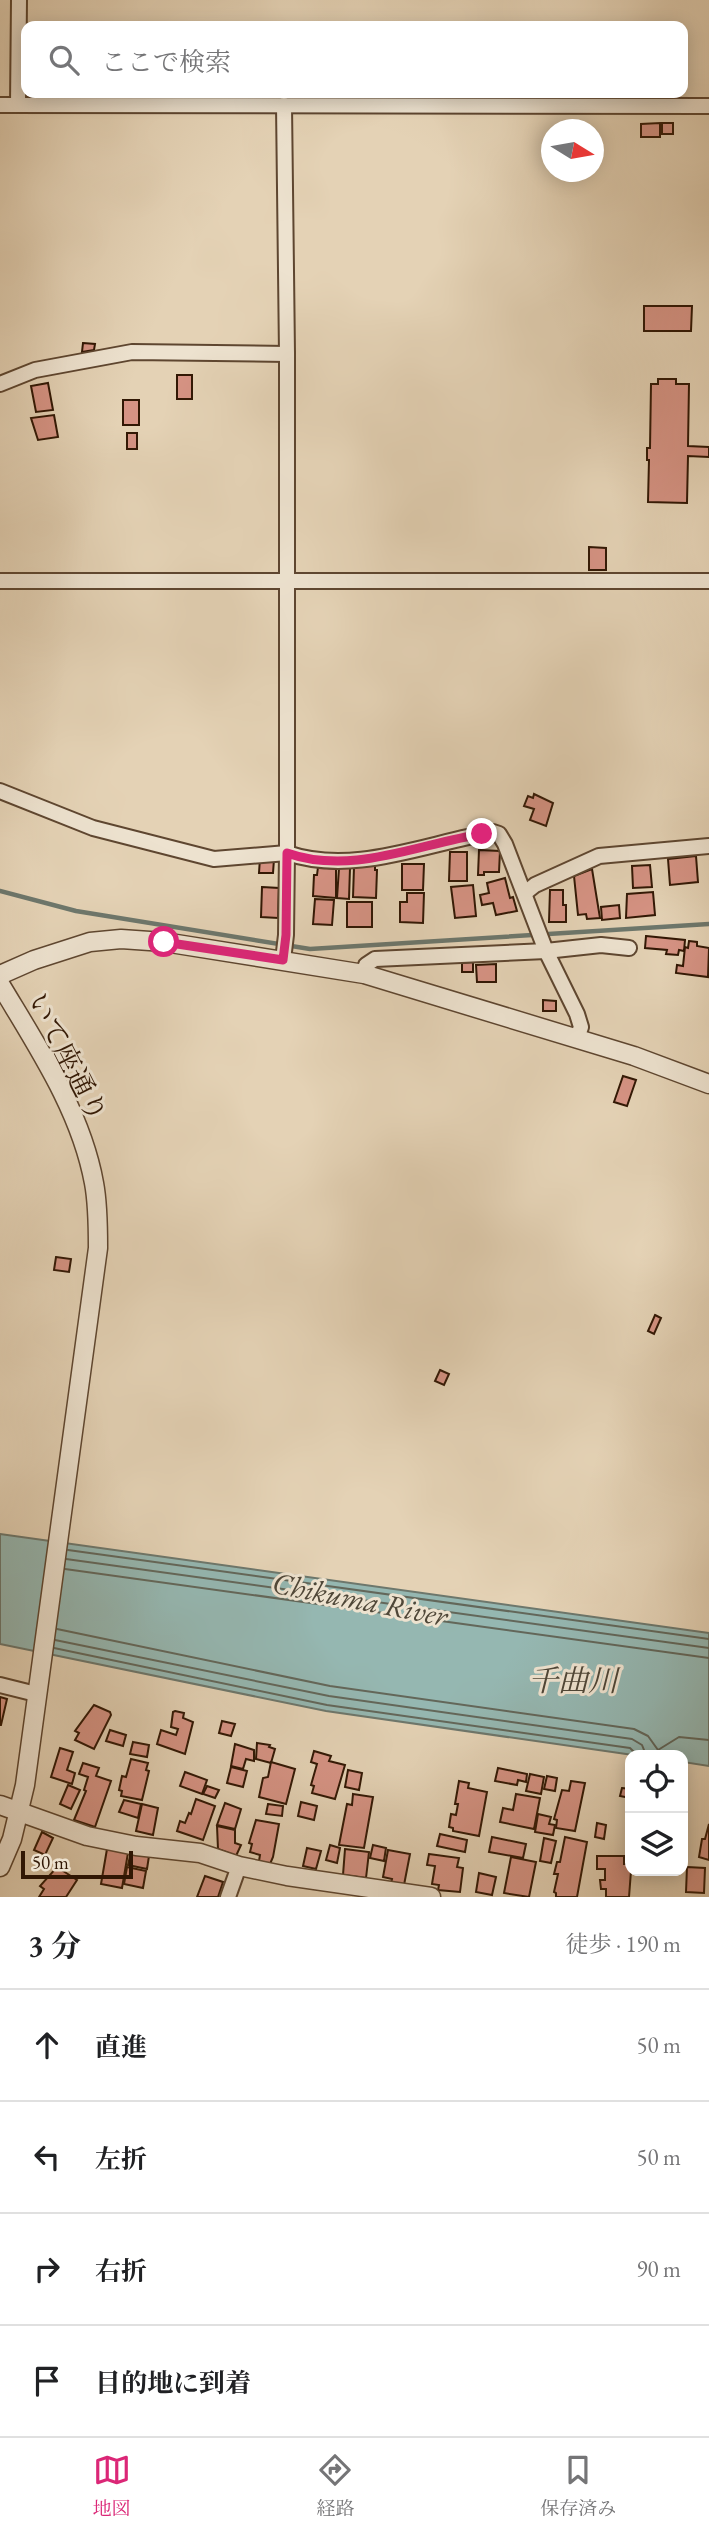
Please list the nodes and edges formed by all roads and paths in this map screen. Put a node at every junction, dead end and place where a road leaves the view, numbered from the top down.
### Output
1 (19, 0) edge
2 (0, 105) edge
3 (18, 105) junction
4 (284, 105) junction
5 (709, 106) edge
6 (287, 354) junction
7 (0, 384) edge
8 (0, 581) edge
9 (287, 581) junction
10 (709, 581) edge
11 (0, 791) edge
12 (709, 846) edge
13 (287, 853) junction
14 (525, 893) junction
15 (542, 941) junction
16 (629, 947) dead end
17 (284, 949) junction
18 (364, 974) junction
19 (0, 975) edge
20 (0, 984) edge
21 (577, 1038) junction
22 (709, 1084) edge
23 (0, 1685) edge
24 (37, 1687) junction
25 (0, 1805) edge
26 (20, 1814) junction
27 (239, 1866) junction
28 (0, 1867) edge
29 (228, 1897) edge
30 (431, 1897) edge

1 - 3 street
2 - 3 street
3 - 4 street
4 - 5 street
4 - 6 street
6 - 7 street
6 - 9 street
8 - 9 street
9 - 10 street
9 - 13 street
11 - 13 street
12 - 14 street
13 - 14 street
13 - 17 street
14 - 15 street
15 - 16 street
15 - 18 street
15 - 21 street
17 - 18 street
17 - 19 street
18 - 21 street
20 - 24 street, いて座通り
21 - 22 street
23 - 24 street
24 - 26 street
25 - 26 street
26 - 27 street
26 - 28 street
27 - 29 street
27 - 30 street

